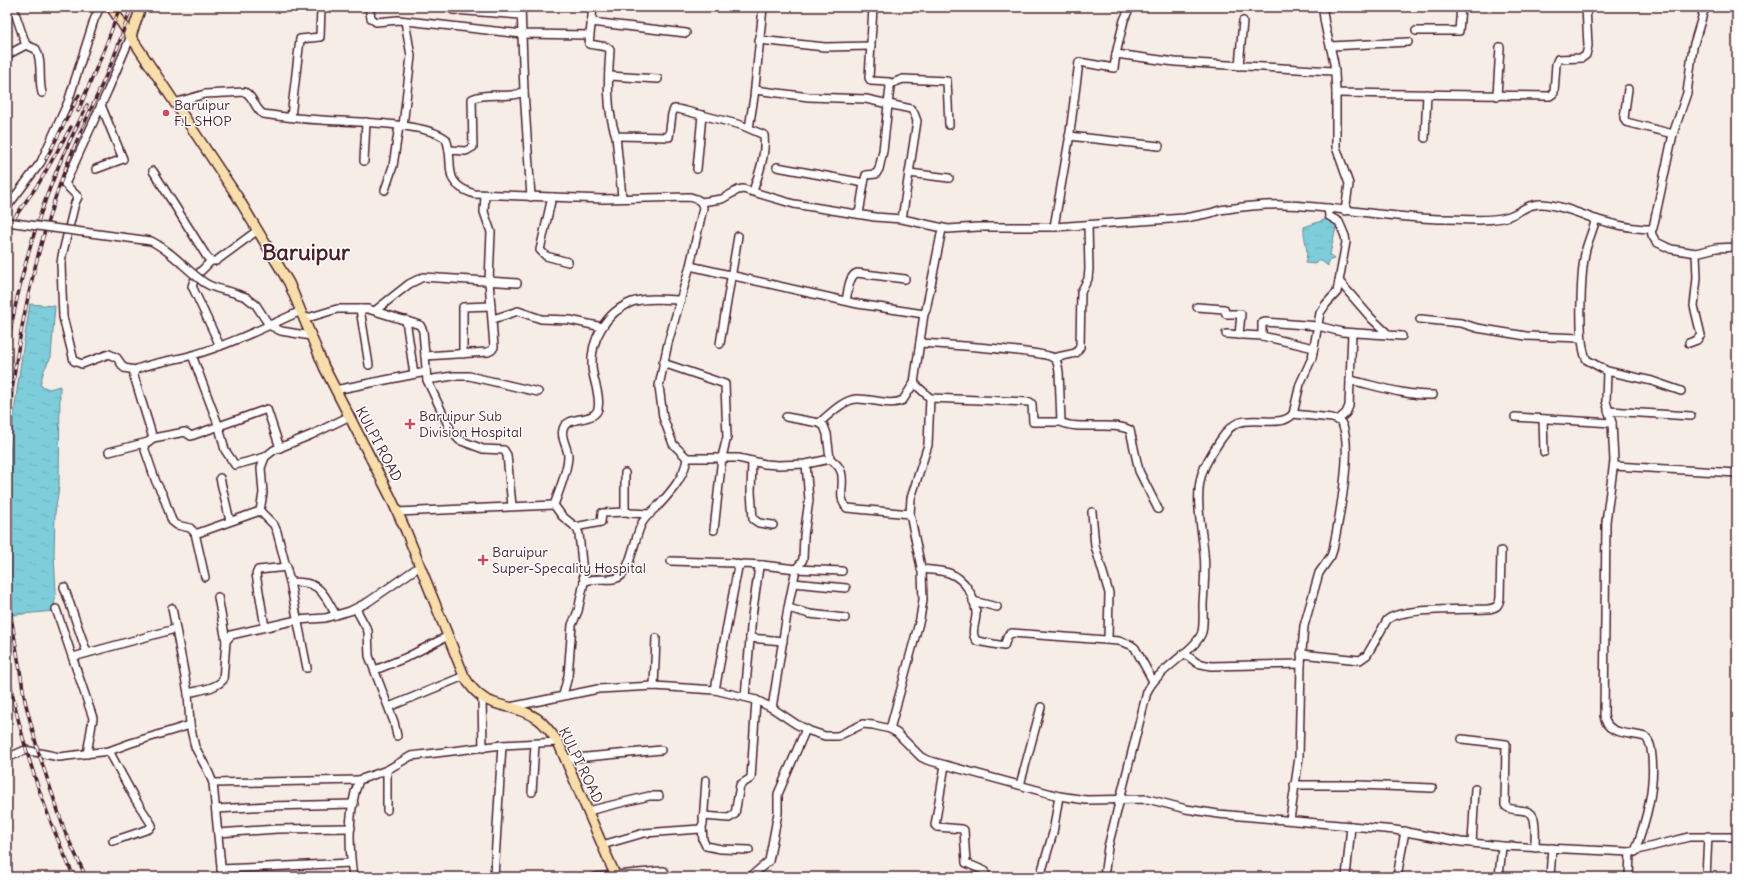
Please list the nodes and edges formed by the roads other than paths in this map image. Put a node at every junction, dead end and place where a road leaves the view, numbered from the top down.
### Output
1 (13, 7) edge
2 (100, 7) edge
3 (111, 7) edge
4 (141, 7) edge
5 (321, 7) edge
6 (369, 7) edge
7 (521, 7) edge
8 (593, 7) edge
9 (763, 7) edge
10 (872, 7) edge
11 (1130, 7) edge
12 (1323, 7) edge
13 (1461, 7) edge
14 (1586, 7) edge
15 (1705, 7) edge
16 (453, 10) dead end
17 (521, 15) junction
18 (405, 21) junction
19 (1243, 21) dead end
20 (591, 22) junction
21 (1416, 31) dead end
22 (686, 33) dead end
23 (522, 34) junction
24 (590, 35) junction
25 (131, 36) junction
26 (759, 40) junction
27 (1408, 42) dead end
28 (26, 45) junction
29 (871, 46) junction
30 (1330, 46) junction
31 (1500, 47) dead end
32 (1116, 54) junction
33 (7, 55) edge
34 (1239, 66) junction
35 (1335, 71) junction
36 (609, 76) junction
37 (658, 79) dead end
38 (890, 84) junction
39 (1628, 89) dead end
40 (755, 90) junction
41 (524, 91) junction
42 (42, 93) dead end
43 (1336, 93) junction
44 (1427, 94) junction
45 (1497, 96) junction
46 (174, 103) junction
47 (889, 104) junction
48 (101, 105) junction
49 (702, 115) junction
50 (291, 117) junction
51 (366, 122) junction
52 (949, 125) dead end
53 (401, 126) junction
54 (749, 128) junction
55 (1673, 134) junction
56 (616, 136) junction
57 (1069, 136) junction
58 (1425, 138) dead end
59 (1159, 146) dead end
60 (449, 150) junction
61 (364, 161) dead end
62 (777, 167) dead end
63 (96, 169) dead end
64 (697, 169) dead end
65 (153, 171) dead end
66 (909, 173) junction
67 (949, 178) dead end
68 (864, 183) junction
69 (385, 190) dead end
70 (753, 191) junction
71 (485, 196) junction
72 (531, 197) junction
73 (552, 197) junction
74 (622, 197) junction
75 (701, 202) junction
76 (7, 207) edge
77 (1328, 208) junction
78 (1344, 211) junction
79 (859, 214) junction
80 (902, 219) junction
81 (1596, 219) junction
82 (7, 222) edge
83 (1088, 225) junction
84 (1054, 227) junction
85 (942, 229) junction
86 (1651, 229) junction
87 (258, 230) junction
88 (738, 236) dead end
89 (1737, 248) edge
90 (1696, 253) junction
91 (211, 261) junction
92 (568, 262) dead end
93 (690, 266) junction
94 (731, 276) junction
95 (905, 279) dead end
96 (489, 281) junction
97 (1339, 281) junction
98 (517, 283) dead end
99 (681, 300) junction
100 (846, 301) junction
101 (492, 306) junction
102 (1197, 307) dead end
103 (360, 309) junction
104 (376, 310) junction
105 (924, 314) junction
106 (302, 315) junction
107 (493, 319) junction
108 (1420, 319) dead end
109 (406, 320) junction
110 (269, 325) junction
111 (1318, 326) junction
112 (602, 327) junction
113 (1352, 333) junction
114 (1226, 334) dead end
115 (1239, 335) junction
116 (1389, 335) junction
117 (311, 336) junction
118 (1262, 336) junction
119 (1402, 336) dead end
120 (1581, 338) junction
121 (920, 342) junction
122 (1689, 343) dead end
123 (720, 344) dead end
124 (220, 346) junction
125 (1314, 348) junction
126 (463, 354) junction
127 (192, 355) junction
128 (425, 356) junction
129 (1053, 358) junction
130 (663, 363) junction
131 (369, 365) dead end
132 (135, 370) junction
133 (1607, 371) junction
134 (414, 374) junction
135 (427, 376) junction
136 (1350, 380) junction
137 (914, 383) junction
138 (335, 390) junction
139 (1681, 391) dead end
140 (538, 392) dead end
141 (1434, 395) dead end
142 (930, 398) junction
143 (1608, 411) junction
144 (1293, 414) junction
145 (1691, 416) dead end
146 (348, 417) junction
147 (786, 417) dead end
148 (1515, 417) dead end
149 (1543, 419) junction
150 (1338, 420) junction
151 (1061, 422) junction
152 (819, 423) junction
153 (1612, 423) junction
154 (219, 427) junction
155 (153, 438) junction
156 (143, 444) junction
157 (280, 448) junction
158 (109, 452) dead end
159 (1544, 452) dead end
160 (265, 457) junction
161 (722, 457) junction
162 (687, 458) junction
163 (830, 460) junction
164 (752, 461) junction
165 (806, 464) junction
166 (1614, 466) junction
167 (625, 473) dead end
168 (1737, 473) edge
169 (220, 478) dead end
170 (554, 505) junction
171 (512, 506) junction
172 (1158, 509) dead end
173 (260, 511) junction
174 (397, 512) junction
175 (627, 512) junction
176 (1092, 512) dead end
177 (650, 514) junction
178 (910, 514) junction
179 (230, 521) junction
180 (773, 526) dead end
181 (575, 527) junction
182 (714, 530) dead end
183 (195, 533) junction
184 (1501, 550) dead end
185 (671, 561) dead end
186 (740, 565) junction
187 (762, 565) junction
188 (420, 566) junction
189 (287, 567) junction
190 (796, 569) junction
191 (921, 569) junction
192 (842, 571) dead end
193 (205, 577) dead end
194 (290, 582) junction
195 (584, 582) junction
196 (793, 582) junction
197 (64, 587) dead end
198 (846, 588) dead end
199 (218, 597) dead end
200 (973, 601) junction
201 (997, 607) dead end
202 (172, 608) dead end
203 (788, 608) junction
204 (56, 609) dead end
205 (356, 609) junction
206 (336, 615) junction
207 (845, 618) dead end
208 (297, 620) junction
209 (265, 627) junction
210 (175, 630) junction
211 (448, 636) junction
212 (656, 638) dead end
213 (750, 638) junction
214 (1108, 639) junction
215 (226, 641) junction
216 (783, 641) junction
217 (88, 653) junction
218 (1184, 653) junction
219 (1302, 654) junction
220 (73, 657) junction
221 (1301, 664) junction
222 (307, 668) dead end
223 (375, 670) junction
224 (464, 676) junction
225 (1153, 680) junction
226 (654, 686) junction
227 (716, 690) junction
228 (188, 693) junction
229 (563, 695) junction
230 (745, 697) junction
231 (482, 698) junction
232 (756, 700) junction
233 (389, 707) junction
234 (1041, 707) dead end
235 (508, 708) junction
236 (772, 708) junction
237 (190, 725) junction
238 (806, 729) junction
239 (890, 729) junction
240 (397, 736) dead end
241 (1462, 739) dead end
242 (558, 742) junction
243 (535, 744) junction
244 (502, 745) junction
245 (483, 748) junction
246 (661, 750) dead end
247 (109, 751) junction
248 (87, 754) junction
249 (7, 758) edge
250 (565, 759) junction
251 (945, 765) junction
252 (387, 770) junction
253 (359, 780) junction
254 (706, 780) dead end
255 (213, 783) junction
256 (1020, 785) junction
257 (1294, 785) junction
258 (1432, 788) dead end
259 (1475, 790) dead end
260 (532, 792) dead end
261 (659, 796) dead end
262 (1059, 796) junction
263 (1119, 801) junction
264 (354, 804) junction
265 (216, 808) junction
266 (387, 810) dead end
267 (588, 811) junction
268 (703, 816) junction
269 (1290, 820) junction
270 (1351, 826) junction
271 (702, 827) junction
272 (351, 828) junction
273 (1405, 831) junction
274 (218, 833) junction
275 (1708, 836) junction
276 (1737, 837) edge
277 (113, 841) dead end
278 (1472, 843) junction
279 (602, 844) junction
280 (1502, 846) junction
281 (1535, 848) junction
282 (1552, 848) junction
283 (749, 850) dead end
284 (1632, 852) junction
285 (351, 863) junction
286 (222, 873) edge
287 (615, 876) edge
288 (353, 877) edge
289 (494, 877) edge
290 (595, 877) edge
291 (667, 877) edge
292 (750, 877) edge
293 (985, 877) edge
294 (1040, 877) edge
295 (1104, 877) edge
296 (1346, 877) edge
297 (1397, 877) edge
298 (1499, 877) edge
299 (1550, 877) edge
300 (1629, 877) edge
301 (1706, 877) edge

1 - 28 street
2 - 76 street
3 - 25 main road, KULPI ROAD
4 - 25 main road
5 - 50 street
6 - 18 street
7 - 17 street
8 - 20 street
9 - 26 street
10 - 29 street
11 - 32 street
12 - 30 street
13 - 21 street
14 - 45 street
15 - 55 street
16 - 17 street
17 - 23 street
18 - 23 street
18 - 53 street
19 - 34 street
20 - 22 street
20 - 24 street
23 - 24 street
23 - 41 street
24 - 36 street
25 - 46 main road, KULPI ROAD
25 - 48 street
26 - 29 street
26 - 40 street
27 - 30 street
28 - 33 street
28 - 42 street
29 - 38 street
30 - 35 street
31 - 45 street
32 - 34 street
32 - 57 street
34 - 35 street
35 - 43 street
36 - 37 street
36 - 56 street
38 - 47 street
38 - 52 street
39 - 55 street
40 - 47 street
40 - 54 street
41 - 60 street
41 - 72 street
43 - 44 street
43 - 78 street
44 - 45 street
44 - 58 street
46 - 50 street
46 - 87 main road, KULPI ROAD
47 - 66 street
47 - 68 street
48 - 63 street
48 - 132 street
49 - 54 street
49 - 56 street
49 - 64 street
50 - 51 street
51 - 53 street
51 - 61 street
53 - 60 street
53 - 69 street
54 - 70 street
55 - 86 street
56 - 74 street
57 - 59 street
57 - 84 street
60 - 71 street
62 - 68 street
65 - 91 street
66 - 67 street
66 - 80 street
68 - 79 street
70 - 75 street
70 - 79 street
71 - 72 street
71 - 96 street
72 - 73 street
73 - 74 street
73 - 92 street
74 - 75 street
75 - 93 street
77 - 78 street
77 - 83 street
77 - 97 street
78 - 81 street
79 - 80 street
80 - 85 street
81 - 86 street
81 - 120 street
82 - 110 street, bridge
83 - 84 street
83 - 129 street
84 - 85 street
85 - 105 street
86 - 90 street
87 - 91 street
87 - 106 main road, KULPI ROAD
88 - 94 street
89 - 90 street
90 - 122 street
91 - 124 street
93 - 94 street
93 - 99 street
94 - 100 street
94 - 123 street
95 - 100 street
96 - 98 street
96 - 101 street
96 - 104 street
97 - 111 street
97 - 116 street
99 - 112 street
99 - 130 street
100 - 105 street
101 - 107 street
101 - 126 street
102 - 115 street
103 - 104 street
103 - 106 street
103 - 131 street
104 - 109 street
105 - 121 street
106 - 110 street
106 - 117 main road, KULPI ROAD
107 - 112 street
107 - 126 street
108 - 120 street
109 - 128 street
109 - 134 street
110 - 117 street
110 - 124 street
111 - 113 street
111 - 118 street
111 - 125 street
112 - 170 street
113 - 116 street
113 - 136 street
114 - 115 street
115 - 118 street
116 - 119 street
117 - 138 main road, KULPI ROAD
118 - 125 street
120 - 133 street
121 - 129 street
121 - 137 street
124 - 127 street
125 - 144 street
126 - 128 street
127 - 132 street
127 - 154 street
128 - 135 street
129 - 151 street
130 - 161 street
130 - 162 street
132 - 155 street
133 - 139 street
133 - 143 street
134 - 135 street
134 - 138 street
135 - 140 street
135 - 171 street
136 - 141 street
136 - 150 street
137 - 142 street
137 - 152 street
138 - 146 main road, KULPI ROAD
142 - 151 street
142 - 178 street
143 - 145 street
143 - 153 street
144 - 150 street
144 - 218 street
146 - 157 street
146 - 174 main road, KULPI ROAD
147 - 152 street
148 - 149 street
149 - 153 street
149 - 159 street
150 - 219 street
151 - 172 street
152 - 163 street
153 - 166 street
154 - 155 street
154 - 157 street
154 - 160 street
155 - 156 street
156 - 158 street
156 - 183 street
157 - 160 street
160 - 173 street
161 - 162 street
161 - 164 street
161 - 182 street
162 - 177 street
163 - 165 street
163 - 178 street
164 - 165 street
164 - 180 street
165 - 190 street
166 - 168 street
166 - 284 street
167 - 175 street
169 - 179 street
170 - 171 street
170 - 181 street
171 - 174 street
173 - 179 street
173 - 189 street
174 - 188 main road, KULPI ROAD
175 - 177 street
175 - 181 street
176 - 214 street
177 - 195 street
178 - 191 street
179 - 183 street
181 - 195 street
183 - 193 street
184 - 219 street
185 - 186 street
186 - 187 street
186 - 227 street
187 - 190 street
187 - 213 street
188 - 205 street
188 - 211 main road, KULPI ROAD
189 - 194 street
189 - 209 street
190 - 192 street
190 - 196 street
191 - 200 street
191 - 239 street
194 - 206 street
194 - 208 street
195 - 229 street
196 - 198 street
196 - 203 street
197 - 217 street
199 - 215 street
200 - 201 street
200 - 214 street
202 - 210 street
203 - 207 street
203 - 216 street
204 - 220 street
205 - 206 street
205 - 223 street
206 - 208 street
208 - 209 street
208 - 222 street
209 - 215 street
210 - 217 street
210 - 228 street
211 - 223 street
211 - 224 main road, KULPI ROAD
212 - 226 street
213 - 216 street
213 - 230 street
214 - 225 street
215 - 228 street
216 - 236 street
217 - 220 street
218 - 221 street
218 - 225 street
219 - 221 street
220 - 248 street
221 - 257 street
223 - 233 street
224 - 231 main road, KULPI ROAD
224 - 233 street
225 - 263 street
226 - 227 street
226 - 229 street
227 - 230 street
228 - 237 street
229 - 235 street
230 - 232 street
231 - 235 main road, KULPI ROAD
231 - 245 street
232 - 236 street
232 - 268 street
233 - 240 street
234 - 256 street
235 - 242 main road, KULPI ROAD
236 - 238 street
237 - 247 street
237 - 255 street
238 - 239 street
238 - 292 street
239 - 251 street
241 - 281 street
242 - 243 street
242 - 250 main road, KULPI ROAD
243 - 244 street
243 - 260 street
244 - 245 street
244 - 289 street
245 - 252 street
246 - 250 street
247 - 248 street
247 - 277 street
248 - 249 street
250 - 267 main road, KULPI ROAD
251 - 256 street
251 - 293 street
252 - 253 street
252 - 266 street
253 - 255 street
253 - 264 street
254 - 268 street
255 - 265 street
256 - 262 street
257 - 258 street
257 - 269 street
259 - 278 street
261 - 267 street
262 - 263 street
262 - 294 street
263 - 269 street
263 - 295 street
264 - 265 street
264 - 272 street
265 - 274 street
267 - 279 main road, KULPI ROAD
268 - 271 street
269 - 270 street
270 - 273 street
270 - 296 street
271 - 279 street
271 - 283 street
272 - 274 street
272 - 285 street
273 - 278 street
273 - 297 street
274 - 286 street
275 - 276 street
275 - 284 street
275 - 301 street
278 - 280 street
279 - 287 main road, KULPI ROAD
280 - 281 street
280 - 298 street
281 - 282 street
282 - 284 street
282 - 299 street
284 - 300 street
285 - 286 street
285 - 288 street
287 - 290 street
287 - 291 street

